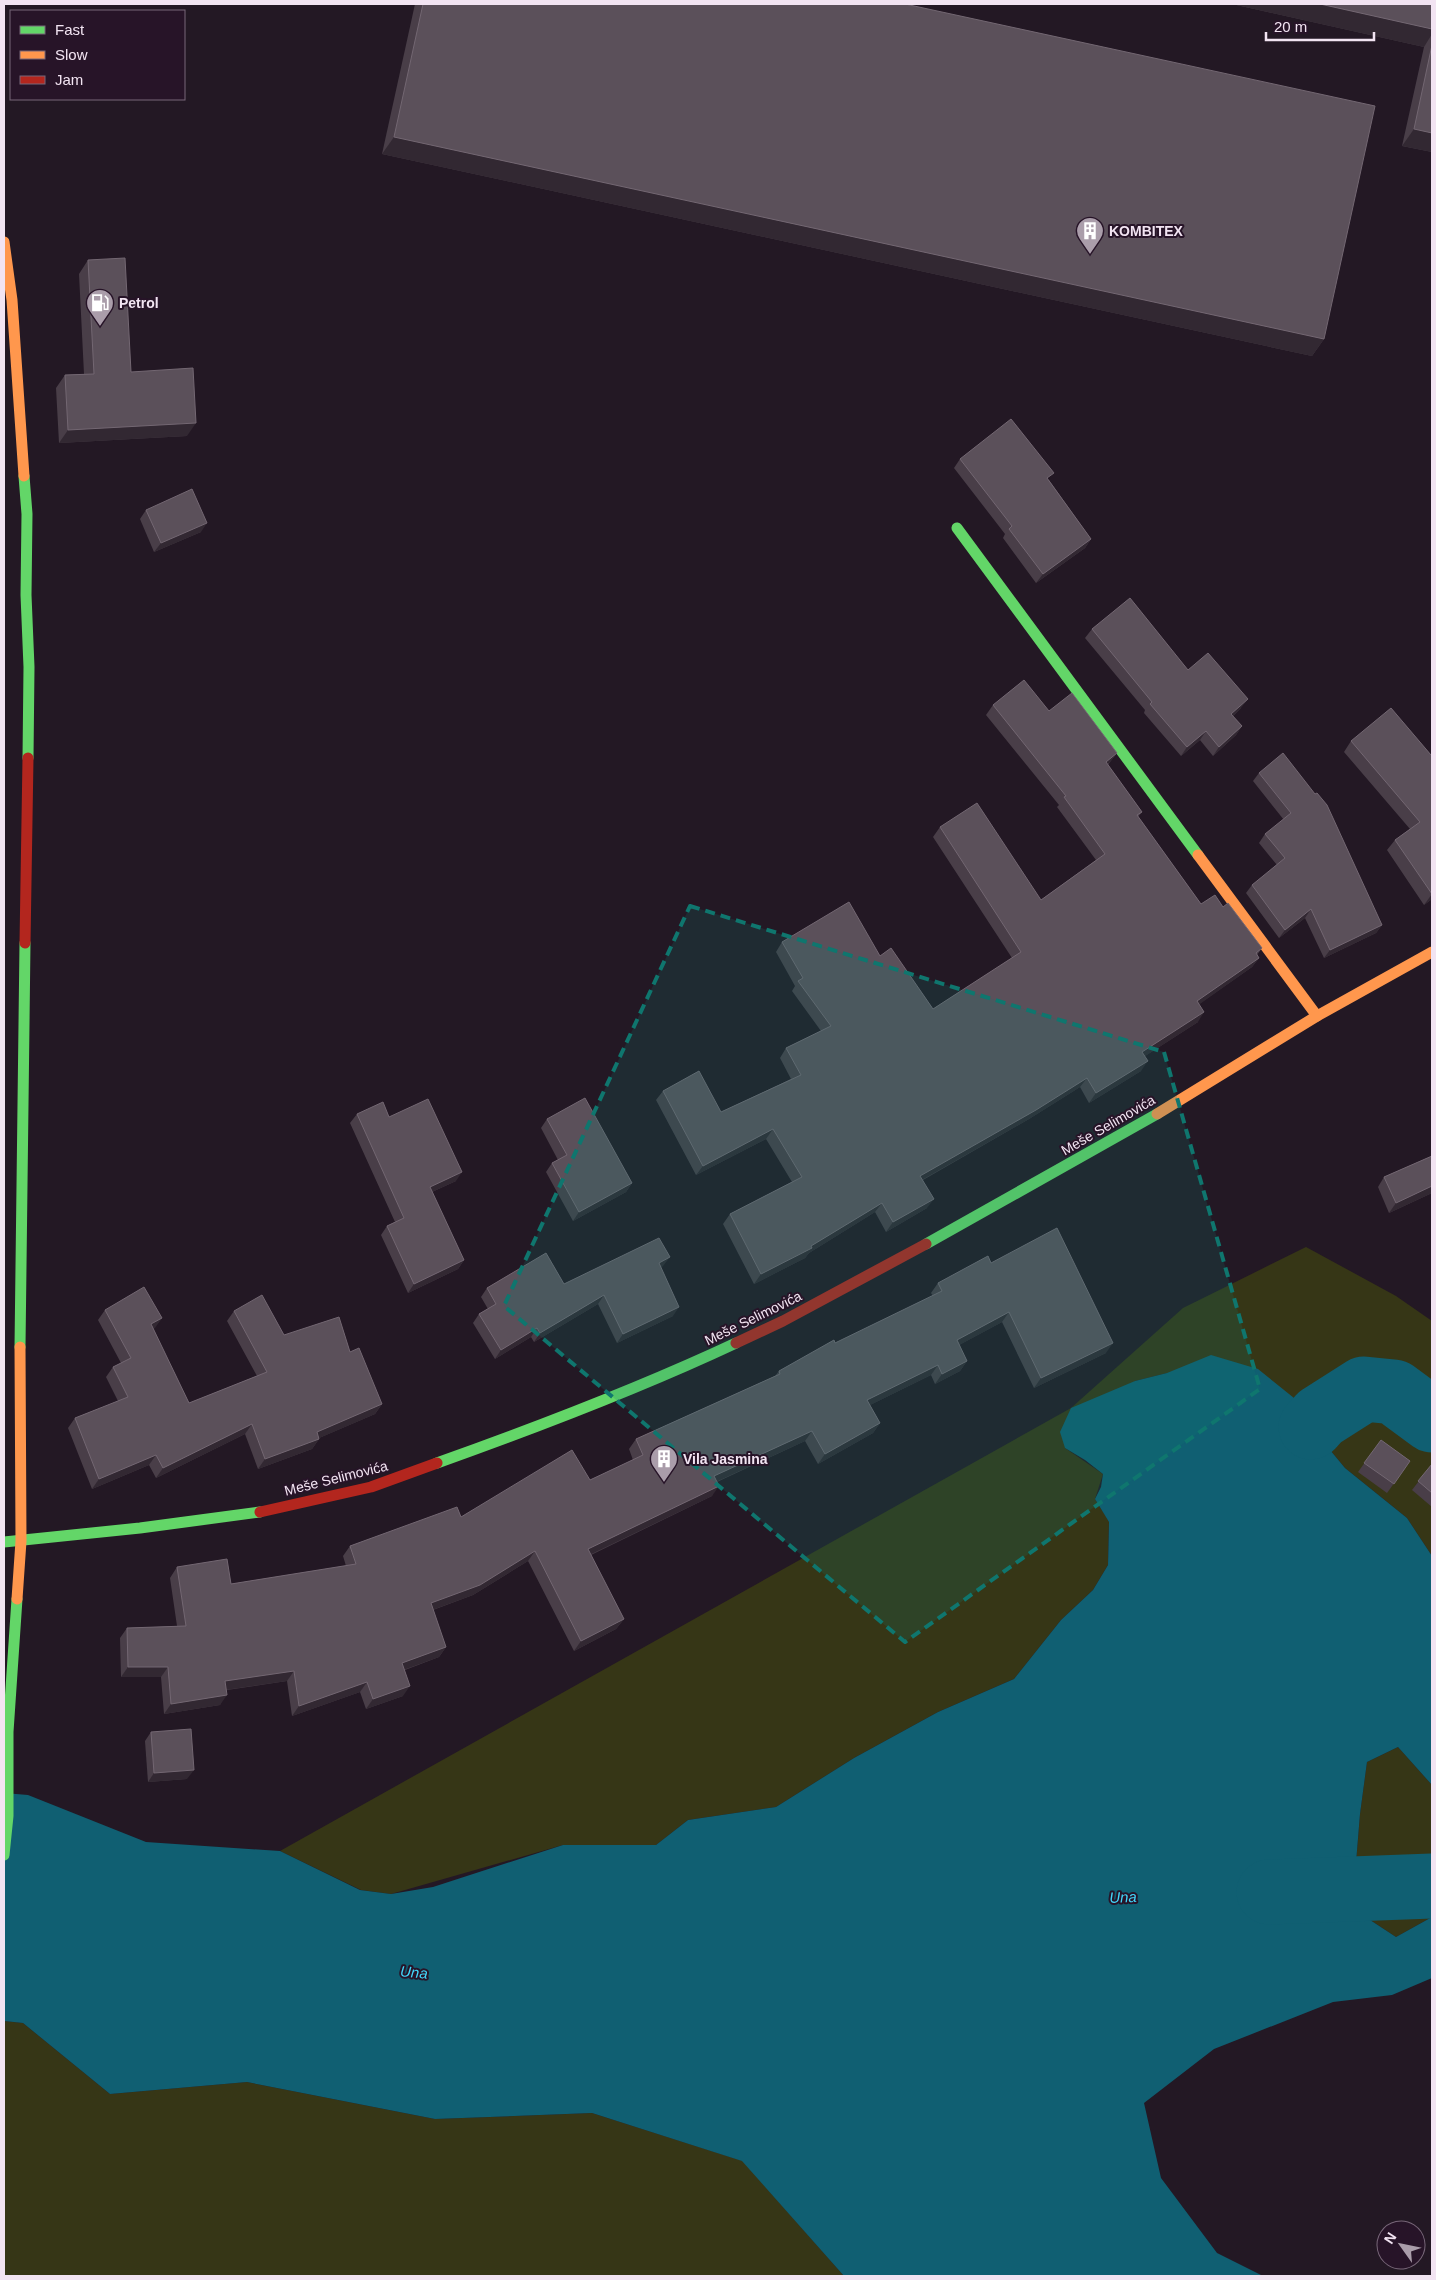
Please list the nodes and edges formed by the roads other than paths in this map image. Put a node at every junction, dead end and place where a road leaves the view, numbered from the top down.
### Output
1 (4, 242) edge
2 (957, 528) dead end
3 (1432, 952) edge
4 (1317, 1016) junction
5 (21, 1541) junction
6 (4, 1542) edge
7 (4, 1855) edge

1 - 5 street
2 - 4 street
3 - 4 street, Meše Selimovića
4 - 5 street, Meše Selimovića
5 - 6 street, Meše Selimovića
5 - 7 street

